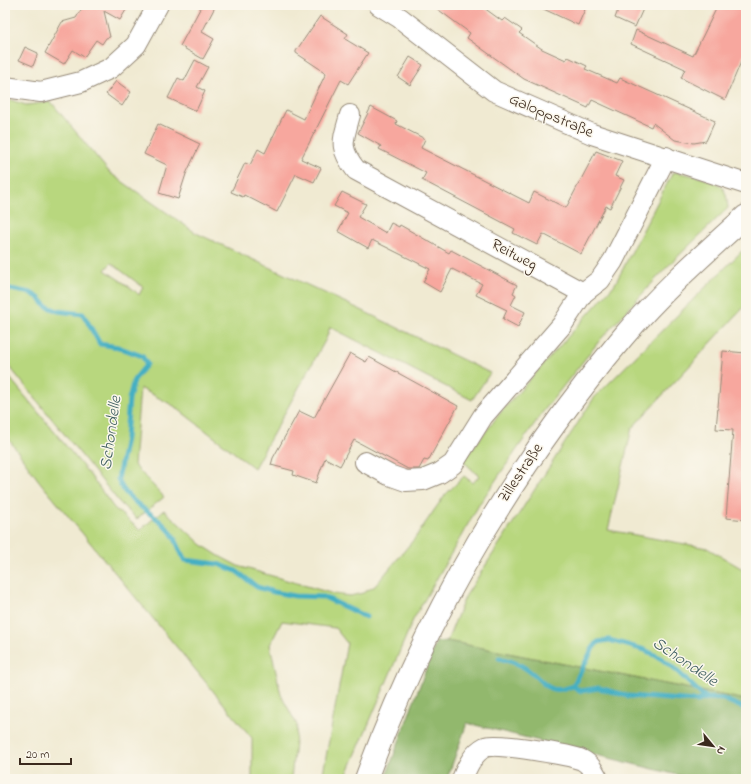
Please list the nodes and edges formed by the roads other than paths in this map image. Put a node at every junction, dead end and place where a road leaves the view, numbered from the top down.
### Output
1 (158, 5) edge
2 (379, 5) edge
3 (5, 88) edge
4 (350, 115) dead end
5 (666, 157) junction
6 (746, 184) edge
7 (746, 216) edge
8 (583, 292) junction
9 (365, 462) dead end
10 (366, 779) edge
11 (462, 779) edge
12 (598, 779) edge

1 - 3 street
2 - 5 street, Galoppstraße
4 - 8 street, Reitweg
5 - 6 street, Galoppstraße
5 - 8 street
7 - 10 main road, Zillestraße
8 - 9 street
11 - 12 street

